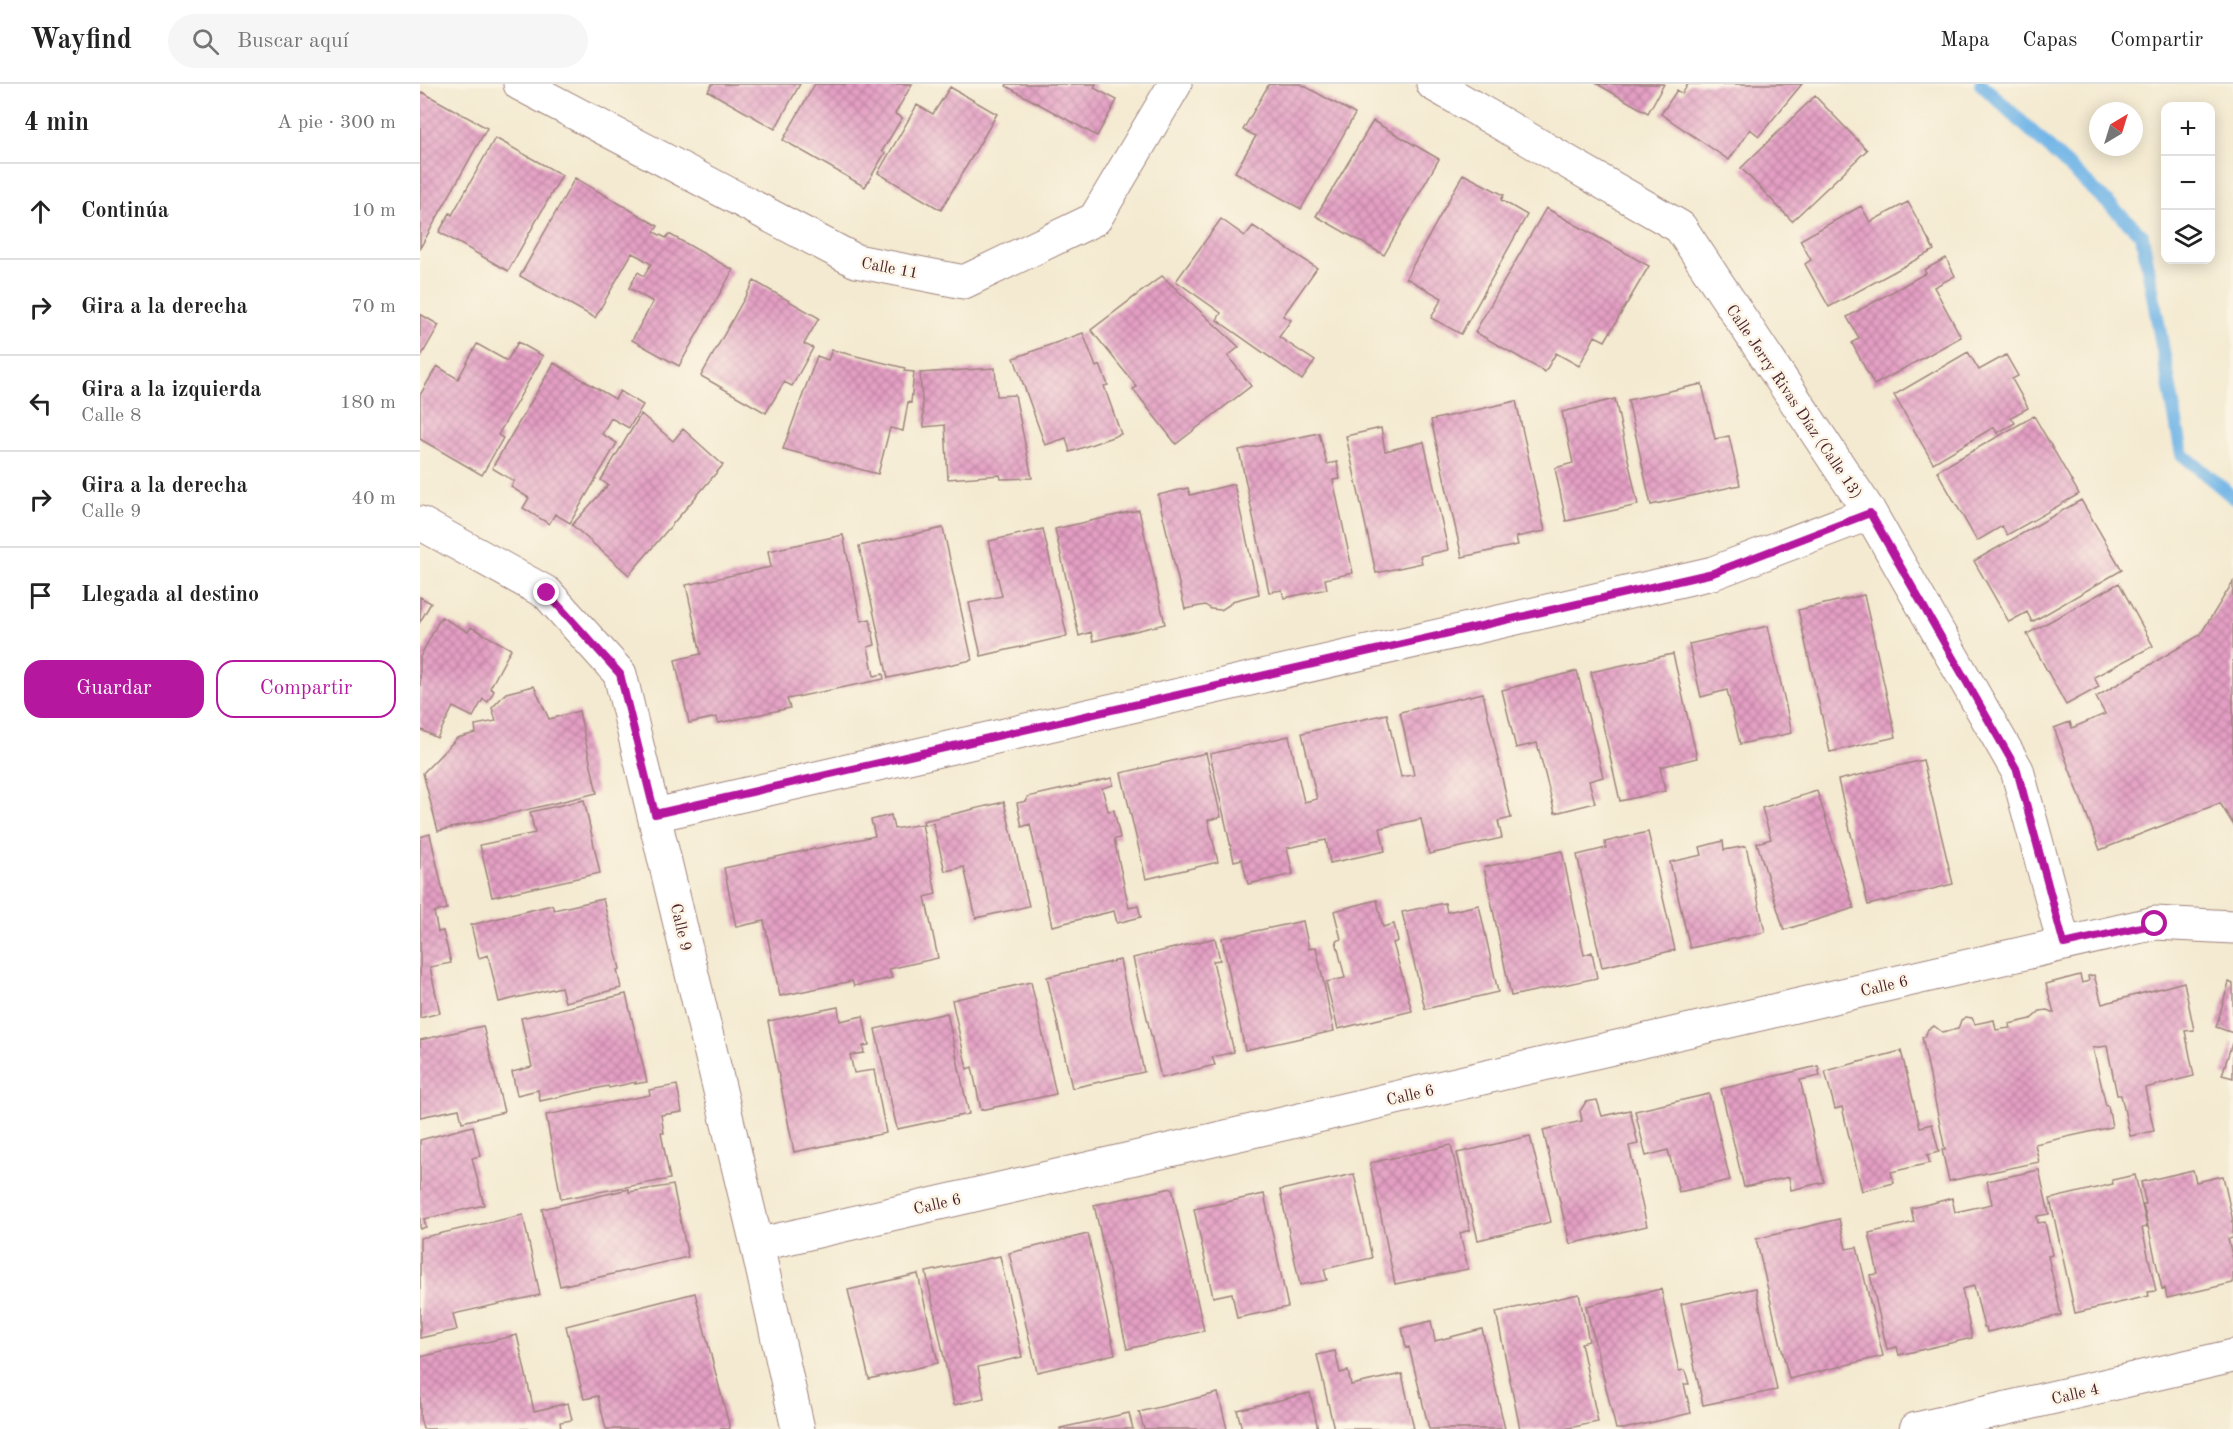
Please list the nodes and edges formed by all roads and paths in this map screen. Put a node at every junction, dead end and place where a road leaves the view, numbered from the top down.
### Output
1 (520, 84) edge
2 (1175, 84) edge
3 (1433, 84) edge
4 (1870, 513) junction
5 (420, 523) edge
6 (655, 814) junction
7 (2233, 927) edge
8 (2064, 944) junction
9 (757, 1245) junction
10 (2233, 1356) edge
11 (798, 1429) edge
12 (1916, 1429) edge

1 - 2 street, Calle 11
3 - 4 street, Calle Jerry Rivas Díaz (Calle 13)
4 - 6 street
4 - 8 street, Calle Jerry Rivas Díaz (Calle 13)
5 - 6 street, Calle 9
6 - 9 street, Calle 9
7 - 8 street
8 - 9 street, Calle 6
9 - 11 street, Calle 9
10 - 12 street, Calle 4

